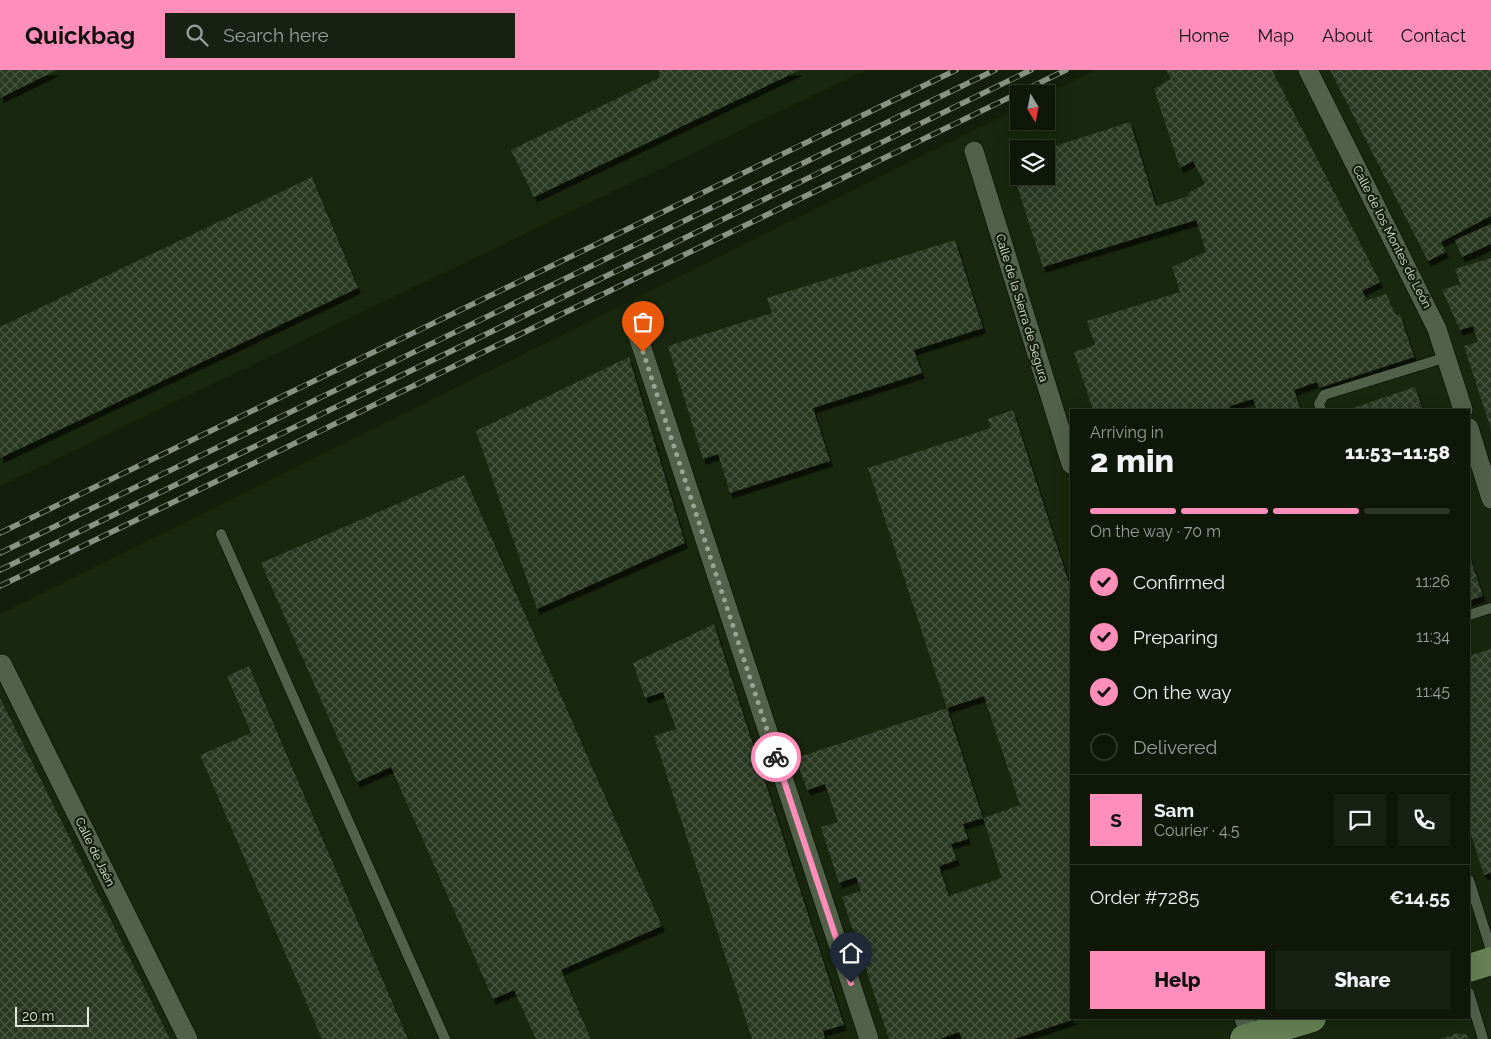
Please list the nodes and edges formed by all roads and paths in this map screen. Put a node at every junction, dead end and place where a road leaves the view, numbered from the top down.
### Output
1 (1308, 70) edge
2 (974, 151) dead end
3 (637, 333) dead end
4 (1446, 358) junction
5 (1320, 409) edge
6 (1463, 409) edge
7 (1470, 431) edge
8 (1070, 461) edge
9 (1491, 499) edge
10 (221, 534) dead end
11 (1491, 608) edge
12 (1470, 615) edge
13 (2, 664) dead end
14 (1470, 883) edge
15 (1491, 950) edge
16 (1491, 961) edge
17 (1470, 968) edge
18 (1470, 996) edge
19 (1307, 1019) edge
20 (1246, 1031) edge
21 (188, 1039) edge
22 (445, 1039) edge
23 (869, 1039) edge
24 (1483, 1039) edge

1 - 4 street, Calle de los Montes de León
2 - 8 street, Calle de la Sierra de Segura
3 - 23 street
4 - 5 lane
4 - 6 street, Calle de los Montes de León
7 - 9 street
10 - 22 lane
11 - 12 lane
13 - 21 street, Calle de Jaén
14 - 15 lane
16 - 17 main road
18 - 24 lane
19 - 20 main road

